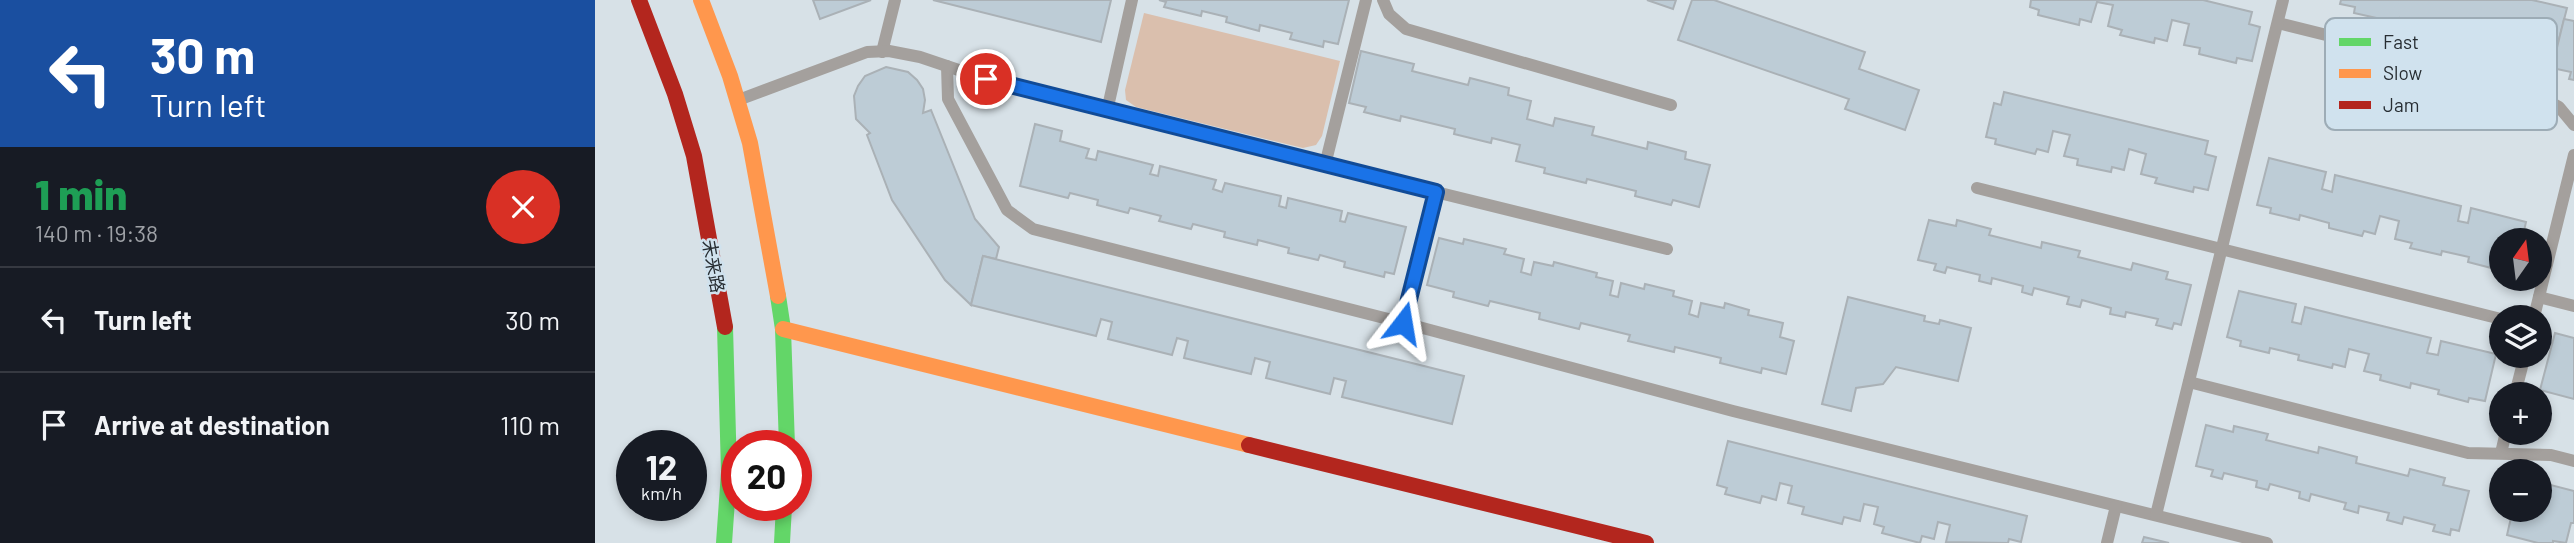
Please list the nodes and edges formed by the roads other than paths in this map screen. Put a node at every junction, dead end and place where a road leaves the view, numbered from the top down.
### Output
1 (639, 0) edge
2 (701, 0) edge
3 (895, 0) edge
4 (1132, 0) edge
5 (1366, 0) edge
6 (1383, 0) edge
7 (2283, 0) edge
8 (2278, 23) junction
9 (2325, 35) edge
10 (882, 52) junction
11 (947, 66) junction
12 (738, 100) junction
13 (1671, 105) dead end
14 (2557, 106) edge
15 (1107, 111) junction
16 (2574, 125) edge
17 (2574, 155) edge
18 (1325, 165) junction
19 (1977, 188) dead end
20 (1436, 192) junction
21 (1667, 249) dead end
22 (2222, 249) junction
23 (2539, 297) junction
24 (2537, 305) edge
25 (2574, 306) edge
26 (2489, 316) edge
27 (1403, 323) junction
28 (783, 329) junction
29 (2189, 382) junction
30 (786, 430) edge
31 (2503, 445) edge
32 (2501, 453) junction
33 (2574, 461) edge
34 (2116, 506) junction
35 (2156, 516) junction
36 (784, 521) edge
37 (724, 543) edge
38 (782, 543) edge
39 (1646, 543) edge
40 (2107, 543) edge
41 (2267, 543) edge

1 - 37 main road, 未来路
2 - 12 main road
3 - 10 lane
4 - 15 lane
5 - 18 lane
6 - 13 lane
7 - 8 lane
8 - 9 lane
8 - 22 lane
10 - 11 lane
10 - 12 lane
11 - 15 lane
11 - 27 lane
12 - 28 main road
14 - 16 lane
15 - 18 lane
17 - 23 lane
18 - 20 lane
19 - 22 lane
20 - 21 lane
20 - 27 lane
22 - 26 lane
22 - 29 lane
23 - 24 lane
23 - 25 lane
27 - 34 lane
28 - 30 main road
28 - 39 main road
29 - 32 lane
29 - 35 lane
31 - 32 lane
32 - 33 lane
34 - 35 lane
34 - 40 lane
35 - 41 lane
36 - 38 main road

